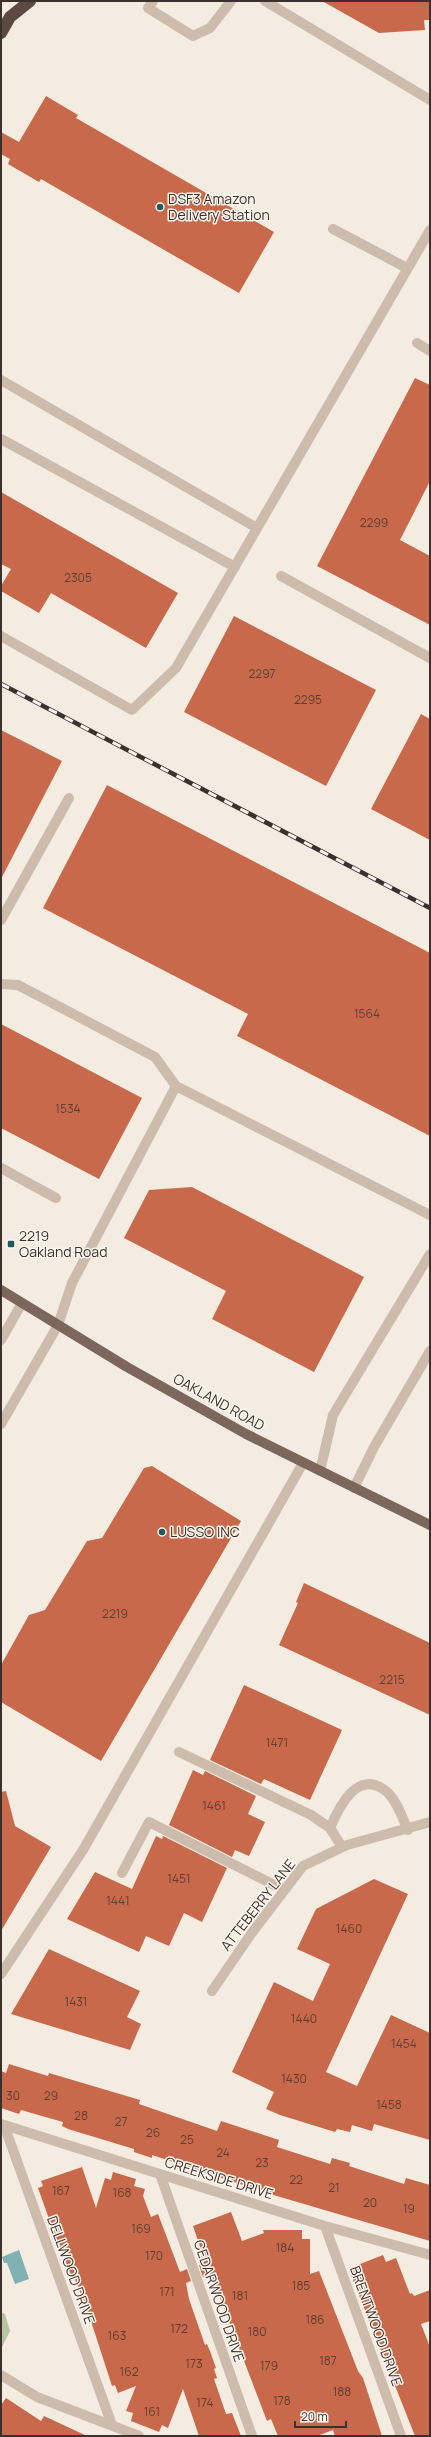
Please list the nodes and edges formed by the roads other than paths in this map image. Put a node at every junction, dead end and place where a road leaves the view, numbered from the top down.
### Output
1 (30, 1) edge
2 (153, 1) edge
3 (231, 1) edge
4 (266, 1) edge
5 (1, 33) edge
6 (430, 100) edge
7 (333, 229) dead end
8 (430, 230) edge
9 (407, 268) junction
10 (417, 343) dead end
11 (430, 351) edge
12 (1, 380) edge
13 (1, 440) edge
14 (257, 528) junction
15 (235, 567) junction
16 (281, 576) dead end
17 (1, 636) edge
18 (430, 658) edge
19 (69, 798) dead end
20 (1, 920) edge
21 (1, 984) edge
22 (176, 1086) junction
23 (1, 1168) edge
24 (56, 1198) dead end
25 (430, 1215) edge
26 (430, 1254) edge
27 (1, 1290) edge
28 (22, 1303) junction
29 (58, 1325) junction
30 (1, 1340) edge
31 (430, 1350) edge
32 (1, 1424) edge
33 (303, 1463) junction
34 (320, 1471) junction
35 (354, 1488) junction
36 (430, 1525) edge
37 (179, 1752) dead end
38 (430, 1822) edge
39 (330, 1828) junction
40 (408, 1830) junction
41 (342, 1847) junction
42 (122, 1873) dead end
43 (284, 1890) junction
44 (1, 1974) edge
45 (212, 1991) dead end
46 (3, 2124) edge
47 (160, 2174) junction
48 (325, 2226) junction
49 (430, 2255) edge
50 (1, 2375) edge
51 (112, 2425) junction
52 (139, 2436) edge
53 (252, 2436) edge
54 (401, 2436) edge

1 - 5 highway
2 - 3 street
4 - 6 street
7 - 9 street
8 - 9 street
9 - 14 street
10 - 11 street
12 - 14 street
13 - 15 street
14 - 15 street
15 - 17 street
16 - 18 street
19 - 20 street
21 - 22 street
22 - 25 street
22 - 29 street
23 - 24 street
26 - 34 street
27 - 28 main road, OAKLAND ROAD
28 - 29 main road, OAKLAND ROAD
28 - 30 street
29 - 32 street
29 - 33 main road, OAKLAND ROAD
31 - 35 street
33 - 34 main road, OAKLAND ROAD
33 - 44 street
34 - 35 main road, OAKLAND ROAD
35 - 36 main road, OAKLAND ROAD
37 - 39 street
38 - 40 street, ATTEBERRY LANE
39 - 40 street
39 - 41 street
40 - 41 street, ATTEBERRY LANE
41 - 43 street, ATTEBERRY LANE
42 - 43 street
43 - 45 street, ATTEBERRY LANE
46 - 47 street, CREEKSIDE DRIVE
46 - 51 street, DELLWOOD DRIVE
47 - 48 street, CREEKSIDE DRIVE
47 - 53 street, CEDARWOOD DRIVE
48 - 49 street, CREEKSIDE DRIVE
48 - 54 street, BRENTWOOD DRIVE
50 - 51 street
51 - 52 street

